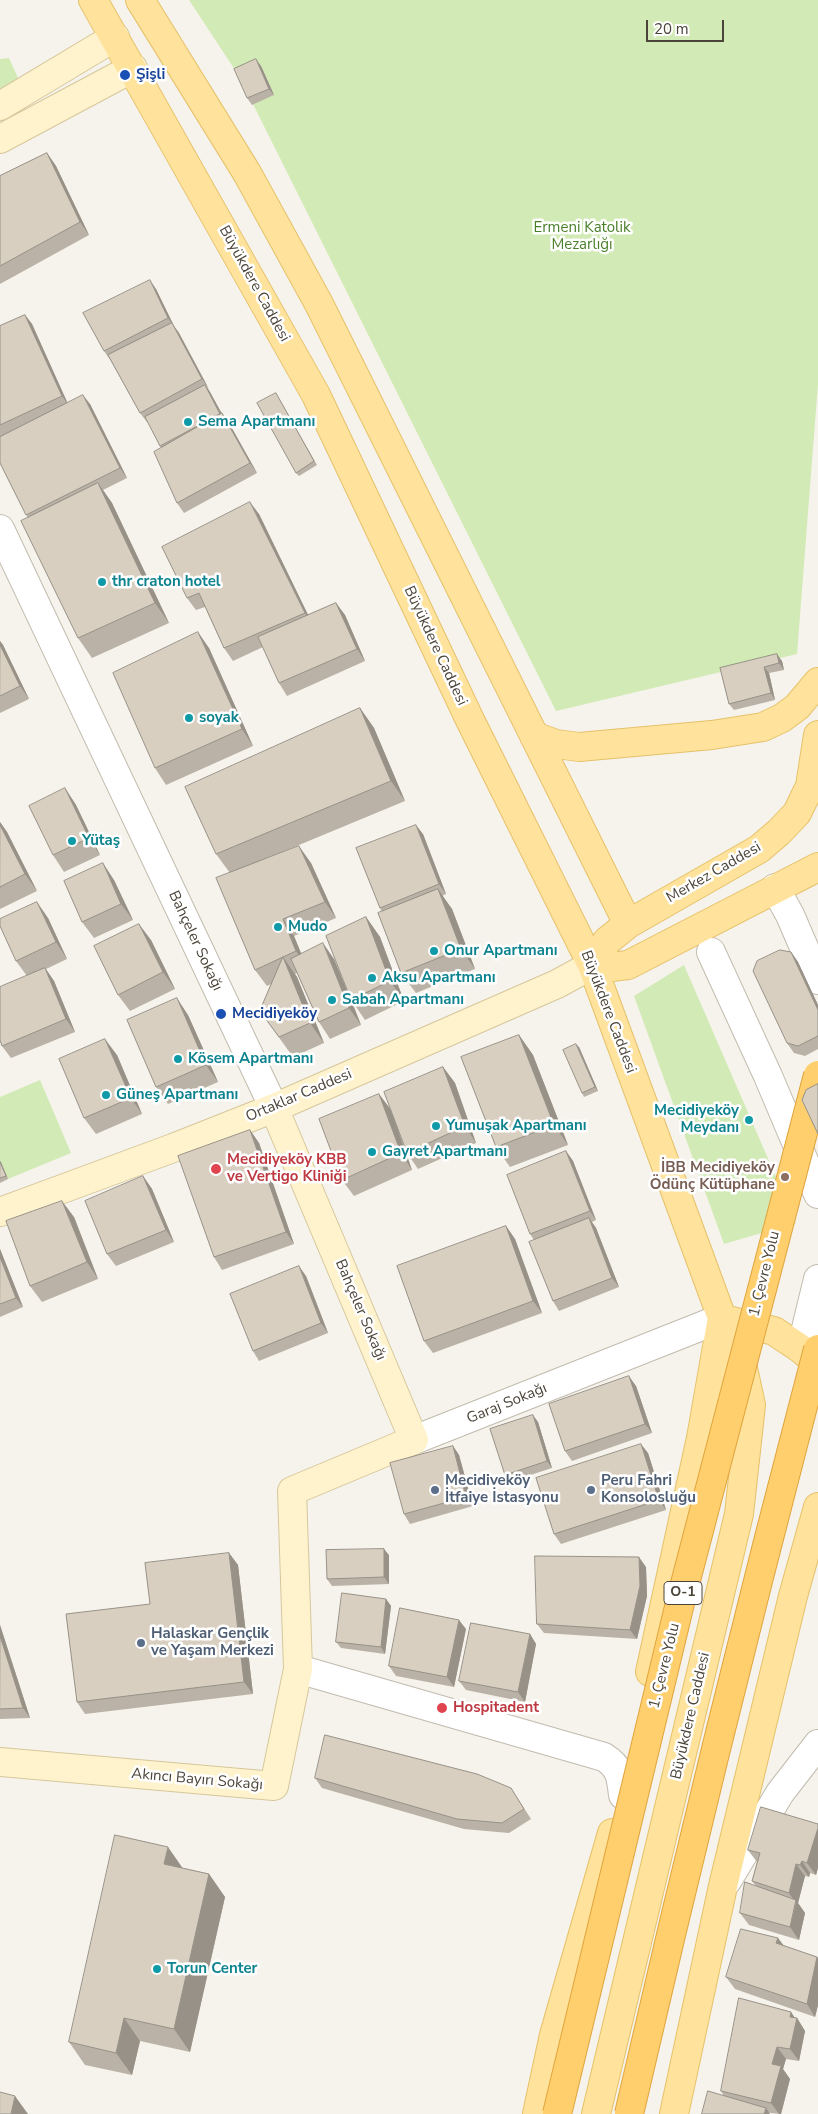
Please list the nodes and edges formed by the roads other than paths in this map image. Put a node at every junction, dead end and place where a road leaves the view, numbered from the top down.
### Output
1 (93, 0) edge
2 (145, 8) edge
3 (115, 36) junction
4 (172, 48) junction
5 (133, 68) junction
6 (0, 106) edge
7 (0, 140) edge
8 (0, 529) edge
9 (818, 682) edge
10 (818, 735) edge
11 (534, 736) junction
12 (818, 867) edge
13 (775, 888) junction
14 (628, 924) junction
15 (711, 952) dead end
16 (815, 963) edge
17 (592, 965) junction
18 (818, 1075) edge
19 (274, 1108) junction
20 (818, 1194) edge
21 (0, 1212) edge
22 (818, 1279) edge
23 (722, 1318) junction
24 (812, 1354) edge
25 (414, 1440) junction
26 (292, 1491) joint
27 (818, 1507) edge
28 (298, 1669) junction
29 (818, 1744) edge
30 (0, 1762) edge
31 (623, 1795) junction
32 (723, 1886) junction
33 (537, 2114) edge
34 (557, 2114) edge
35 (596, 2114) edge
36 (629, 2114) edge
37 (674, 2114) edge

1 - 3 main road, Büyükdere Caddesi
2 - 3 main road
2 - 4 main road
3 - 5 main road, Büyükdere Caddesi
3 - 6 street
4 - 5 main road
4 - 11 main road
5 - 7 street
5 - 17 main road, Büyükdere Caddesi
8 - 19 street, Bahçeler Sokağı
9 - 11 main road
10 - 14 main road, Merkez Caddesi
11 - 14 main road
12 - 13 main road
13 - 16 street
13 - 17 main road
14 - 17 main road, Merkez Caddesi
15 - 20 street
17 - 19 street, Ortaklar Caddesi
17 - 23 main road, Büyükdere Caddesi
18 - 34 highway, 1. Çevre Yolu / O-1, bridge
19 - 21 street, Ortaklar Caddesi
19 - 25 street, Bahçeler Sokağı
22 - 24 street
23 - 24 main road
23 - 25 street, Garaj Sokağı
23 - 31 main road
23 - 35 main road, Büyükdere Caddesi
24 - 36 highway, bridge
25 - 26 street, Garaj Sokağı
26 - 28 street, Akıncı Bayırı Sokağı
27 - 32 main road
28 - 30 street, Akıncı Bayırı Sokağı
28 - 31 street
29 - 32 street
31 - 33 main road
32 - 37 main road

